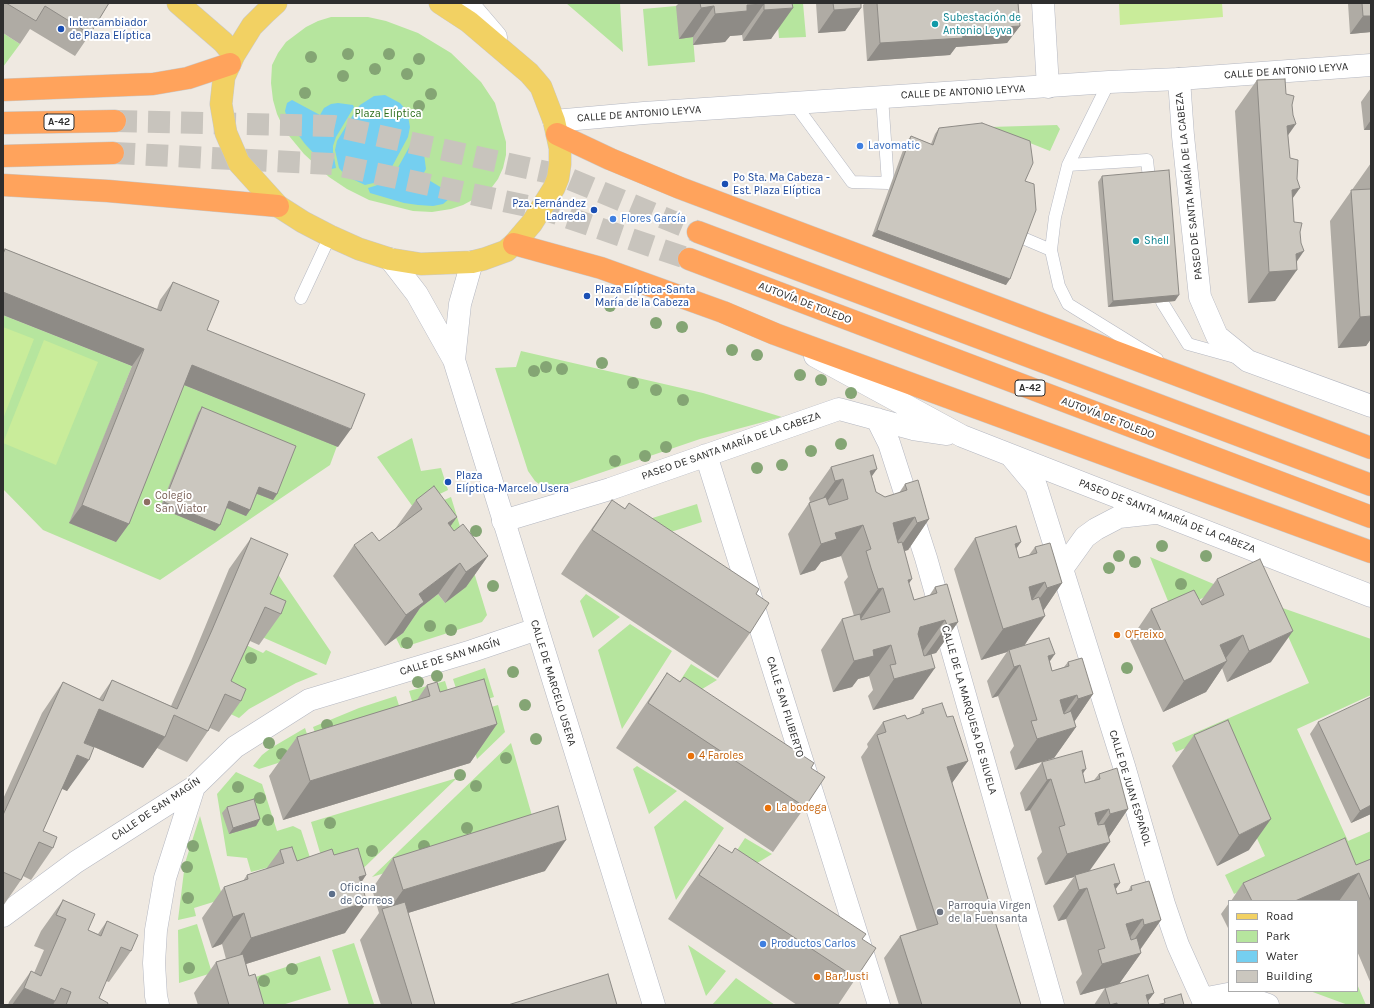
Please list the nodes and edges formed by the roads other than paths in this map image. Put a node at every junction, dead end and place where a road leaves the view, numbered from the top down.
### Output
1 (178, 3) edge
2 (276, 3) edge
3 (440, 3) edge
4 (467, 3) edge
5 (1043, 3) edge
6 (232, 60) junction
7 (1371, 64) edge
8 (521, 67) junction
9 (1179, 78) junction
10 (1109, 82) junction
11 (1048, 87) junction
12 (3, 90) edge
13 (882, 97) junction
14 (794, 103) junction
15 (115, 121) tunnel mouth
16 (3, 123) edge
17 (556, 127) junction
18 (113, 153) tunnel mouth
19 (3, 156) edge
20 (1068, 165) junction
21 (1149, 178) edge
22 (888, 183) junction
23 (3, 185) edge
24 (918, 195) edge
25 (278, 206) junction
26 (999, 228) edge
27 (698, 232) tunnel mouth
28 (330, 236) junction
29 (514, 244) junction
30 (1051, 250) junction
31 (390, 259) junction
32 (689, 259) tunnel mouth
33 (472, 262) junction
34 (301, 298) dead end
35 (1162, 302) edge
36 (776, 334) junction
37 (454, 360) junction
38 (1248, 360) junction
39 (1197, 384) junction
40 (1371, 406) edge
41 (877, 419) junction
42 (962, 436) junction
43 (1371, 448) edge
44 (706, 455) junction
45 (1010, 455) junction
46 (1371, 485) edge
47 (1157, 512) junction
48 (1371, 517) edge
49 (503, 521) junction
50 (1371, 552) edge
51 (1062, 569) junction
52 (1371, 596) edge
53 (537, 629) junction
54 (194, 787) junction
55 (3, 916) edge
56 (1203, 1002) edge
57 (158, 1005) edge
58 (654, 1005) edge
59 (879, 1005) edge
60 (1053, 1005) edge
61 (1268, 1005) edge

1 - 6 main road
2 - 6 main road
3 - 8 main road
4 - 8 street
5 - 11 street
6 - 12 highway
6 - 25 main road
7 - 9 street, CALLE DE ANTONIO LEYVA
8 - 17 main road
9 - 10 street, CALLE DE ANTONIO LEYVA
9 - 38 street, PASEO DE SANTA MARÍA DE LA CABEZA
10 - 11 street, CALLE DE ANTONIO LEYVA
10 - 20 lane
11 - 13 street, CALLE DE ANTONIO LEYVA
13 - 14 street, CALLE DE ANTONIO LEYVA
13 - 22 lane
14 - 17 street, CALLE DE ANTONIO LEYVA
14 - 22 lane
15 - 16 highway, A-42
17 - 29 main road
17 - 39 highway
18 - 19 highway
20 - 21 lane
20 - 30 lane
22 - 24 lane
23 - 25 highway
25 - 28 main road
26 - 30 lane
27 - 46 highway, A-42
28 - 31 main road
28 - 34 lane
29 - 33 main road
29 - 36 highway
30 - 39 lane
31 - 33 main road
31 - 37 street, CALLE DE MARCELO USERA
32 - 48 highway, AUTOVÍA DE TOLEDO / A-42
33 - 37 street, CALLE DE MARCELO USERA
35 - 38 lane
36 - 42 street, PASEO DE SANTA MARÍA DE LA CABEZA
36 - 50 highway
37 - 49 street, CALLE DE MARCELO USERA
38 - 40 street, PASEO DE SANTA MARÍA DE LA CABEZA
39 - 43 highway
41 - 42 street, PASEO DE SANTA MARÍA DE LA CABEZA
41 - 44 street, PASEO DE SANTA MARÍA DE LA CABEZA
41 - 60 street, CALLE DE LA MARQUESA DE SILVELA
42 - 45 street, PASEO DE SANTA MARÍA DE LA CABEZA
44 - 49 street, PASEO DE SANTA MARÍA DE LA CABEZA
44 - 59 street, CALLE SAN FILIBERTO
45 - 47 street, PASEO DE SANTA MARÍA DE LA CABEZA
45 - 51 street, CALLE DE JUAN ESPAÑOL
47 - 51 street
47 - 52 street, PASEO DE SANTA MARÍA DE LA CABEZA
49 - 53 street, CALLE DE MARCELO USERA
51 - 56 street, CALLE DE JUAN ESPAÑOL
53 - 54 street, CALLE DE SAN MAGÍN
53 - 58 street, CALLE DE MARCELO USERA
54 - 55 street, CALLE DE SAN MAGÍN
54 - 57 street
56 - 61 street

